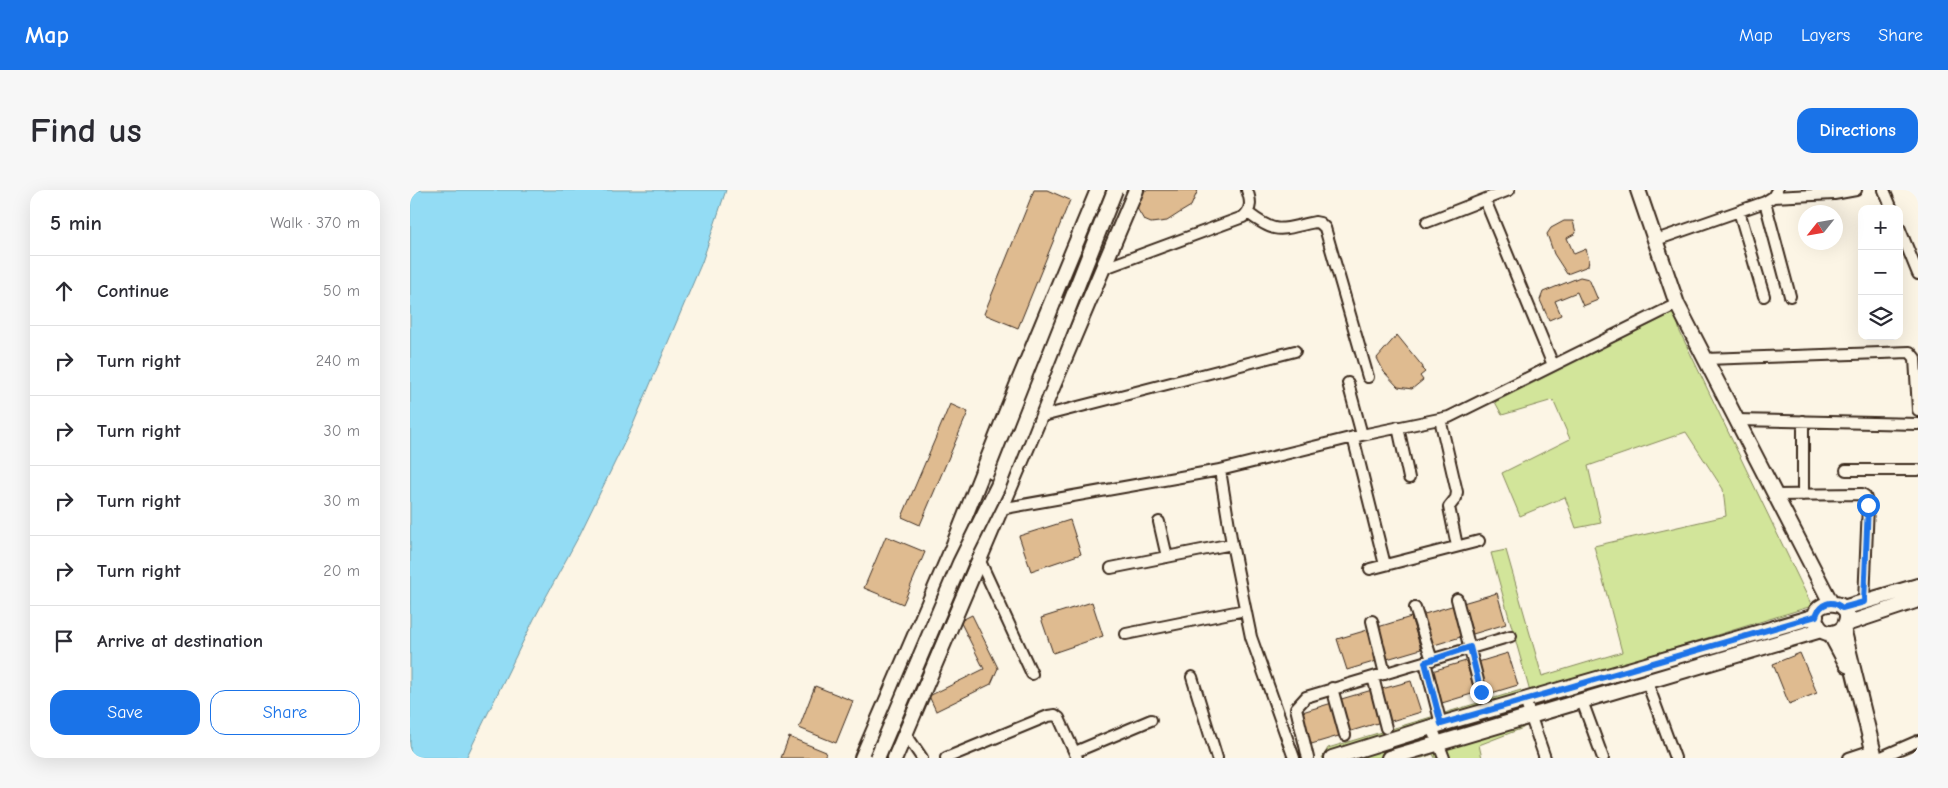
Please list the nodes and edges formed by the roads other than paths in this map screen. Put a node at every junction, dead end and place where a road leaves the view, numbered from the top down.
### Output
1 (1098, 190) edge
2 (1106, 190) edge
3 (1115, 190) edge
4 (1136, 190) edge
5 (1249, 190) edge
6 (1509, 190) edge
7 (1638, 190) edge
8 (1856, 190) edge
9 (1884, 190) edge
10 (1772, 196) edge
11 (1485, 200) junction
12 (1890, 205) edge
13 (1739, 211) junction
14 (1248, 212) junction
15 (1428, 222) dead end
16 (1903, 237) edge
17 (1656, 240) junction
18 (1102, 269) junction
19 (1918, 274) edge
20 (1764, 296) dead end
21 (1790, 296) dead end
22 (1677, 304) junction
23 (1295, 351) dead end
24 (1705, 359) junction
25 (1553, 366) junction
26 (1368, 378) dead end
27 (1348, 383) dead end
28 (1918, 410) edge
29 (1039, 417) junction
30 (1440, 419) junction
31 (1736, 420) junction
32 (1803, 421) junction
33 (1918, 424) edge
34 (1398, 427) junction
35 (1357, 436) junction
36 (1220, 470) junction
37 (1846, 470) dead end
38 (1918, 470) edge
39 (1409, 478) dead end
40 (1775, 495) junction
41 (1804, 495) junction
42 (1000, 509) junction
43 (1160, 522) dead end
44 (959, 532) junction
45 (1479, 541) dead end
46 (1232, 544) junction
47 (1457, 546) junction
48 (950, 554) junction
49 (1167, 557) junction
50 (977, 562) junction
51 (1385, 565) junction
52 (1111, 568) dead end
53 (1370, 568) dead end
54 (1918, 586) edge
55 (1458, 599) dead end
56 (1918, 600) edge
57 (1864, 602) junction
58 (1837, 605) junction
59 (1415, 608) dead end
60 (1245, 610) junction
61 (1816, 616) junction
62 (1372, 621) dead end
63 (1835, 629) junction
64 (1126, 634) dead end
65 (1511, 636) dead end
66 (1470, 647) junction
67 (1428, 661) junction
68 (1032, 674) dead end
69 (1385, 674) junction
70 (1192, 677) dead end
71 (1373, 677) junction
72 (1647, 682) junction
73 (1332, 688) junction
74 (1481, 692) dead end
75 (1525, 700) junction
76 (1582, 701) junction
77 (1530, 716) junction
78 (1151, 720) dead end
79 (1437, 725) junction
80 (1386, 728) dead end
81 (905, 733) junction
82 (1345, 735) dead end
83 (1918, 741) edge
84 (1439, 743) junction
85 (1076, 755) edge
86 (1876, 755) edge
87 (862, 758) edge
88 (877, 758) edge
89 (895, 758) edge
90 (922, 758) edge
91 (946, 758) edge
92 (1217, 758) edge
93 (1294, 758) edge
94 (1308, 758) edge
95 (1332, 758) edge
96 (1389, 758) edge
97 (1444, 758) edge
98 (1545, 758) edge
99 (1603, 758) edge
100 (1675, 758) edge
101 (1849, 758) edge

1 - 44 main road
2 - 44 main road
3 - 88 main road, bridge
4 - 18 main road
5 - 14 street
6 - 11 street
7 - 17 main road
8 - 10 street
9 - 12 street
10 - 13 street
10 - 21 street
11 - 15 street
11 - 25 street
13 - 17 street
13 - 20 street
14 - 18 street
14 - 26 street
16 - 19 street
17 - 22 main road
18 - 29 main road
22 - 24 main road
22 - 25 street
23 - 29 street
24 - 28 street
24 - 31 main road
25 - 30 street
27 - 35 street
29 - 42 main road
30 - 34 street
30 - 47 street
31 - 32 street
31 - 40 main road
32 - 33 street
32 - 41 street
34 - 35 street
34 - 39 street
35 - 36 street
35 - 51 street
36 - 42 street
36 - 46 street
37 - 38 street
40 - 41 street
40 - 58 main road
41 - 57 street
42 - 50 main road
43 - 49 street
44 - 48 main road
45 - 47 street
46 - 49 street
46 - 60 street
47 - 51 street
48 - 50 main road
48 - 87 main road
49 - 52 street
50 - 68 street
50 - 81 main road
51 - 53 street
54 - 57 main road
55 - 66 street
56 - 63 main road
57 - 58 main road
58 - 61 main road
58 - 63 main road
59 - 67 street
60 - 64 street
60 - 93 street
61 - 63 main road
61 - 75 main road
62 - 69 street
63 - 72 main road
63 - 86 main road
65 - 66 street
66 - 67 street
66 - 74 street
67 - 69 street
67 - 79 street
69 - 71 street
70 - 92 street
71 - 73 street
71 - 80 street
72 - 76 main road
72 - 100 street
73 - 82 street
73 - 94 street
75 - 77 street
75 - 79 main road
76 - 77 main road
76 - 99 street
77 - 84 main road
77 - 98 street
78 - 85 street
79 - 84 street
79 - 95 main road
81 - 89 main road
81 - 90 street
83 - 86 street
84 - 96 main road
84 - 97 street
85 - 91 street
86 - 101 street

